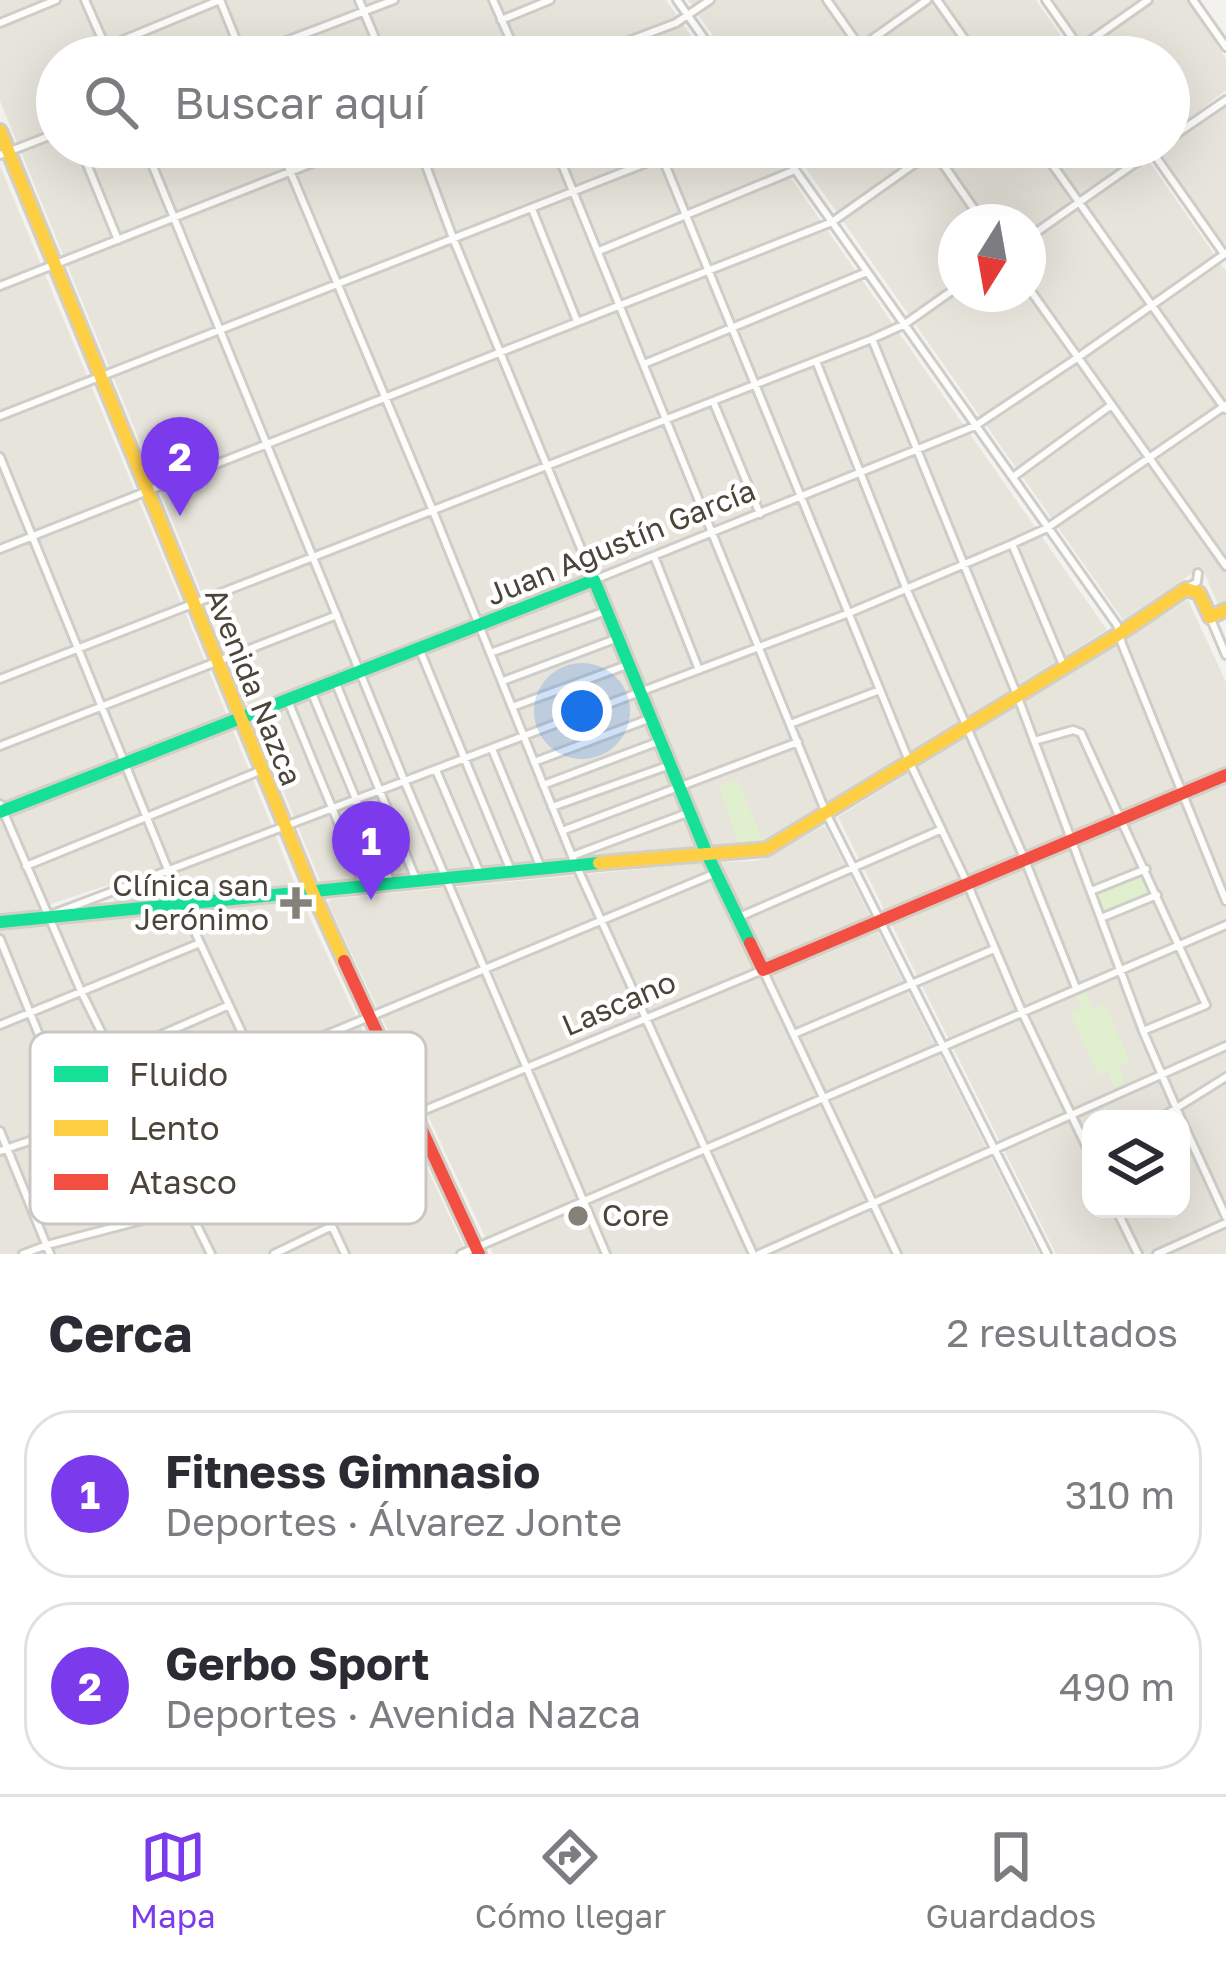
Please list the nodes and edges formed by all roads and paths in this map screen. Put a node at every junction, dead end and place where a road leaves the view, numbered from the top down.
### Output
1 (56, 0) edge
2 (85, 0) edge
3 (220, 0) edge
4 (359, 0) edge
5 (394, 0) edge
6 (493, 0) edge
7 (550, 0) edge
8 (677, 0) edge
9 (710, 0) edge
10 (827, 0) edge
11 (927, 0) edge
12 (937, 0) edge
13 (1046, 0) edge
14 (1148, 0) edge
15 (1193, 0) edge
16 (364, 12) junction
17 (688, 15) junction
18 (501, 20) junction
19 (0, 22) edge
20 (101, 36) edge
21 (133, 36) edge
22 (235, 36) edge
23 (300, 36) edge
24 (374, 36) edge
25 (508, 36) edge
26 (643, 36) edge
27 (702, 36) edge
28 (852, 36) edge
29 (877, 36) edge
30 (962, 36) edge
31 (1072, 36) edge
32 (1097, 36) edge
33 (1226, 47) edge
34 (1226, 100) edge
35 (1190, 125) edge
36 (0, 131) edge
37 (36, 141) edge
38 (4, 153) edge
39 (88, 168) edge
40 (153, 168) edge
41 (289, 168) edge
42 (298, 168) edge
43 (427, 168) edge
44 (564, 168) edge
45 (634, 168) edge
46 (667, 168) edge
47 (907, 168) edge
48 (948, 168) edge
49 (1055, 168) edge
50 (1126, 168) edge
51 (1166, 168) edge
52 (795, 170) joint
53 (290, 171) junction
54 (574, 191) junction
55 (1079, 202) junction
56 (971, 204) edge
57 (532, 209) junction
58 (686, 214) junction
59 (172, 218) junction
60 (832, 222) junction
61 (1046, 225) edge
62 (454, 238) junction
63 (118, 241) junction
64 (599, 251) junction
65 (1225, 255) edge
66 (54, 265) junction
67 (709, 272) junction
68 (867, 272) junction
69 (337, 283) junction
70 (0, 286) edge
71 (938, 301) edge
72 (1152, 305) junction
73 (620, 306) junction
74 (1045, 312) edge
75 (578, 321) junction
76 (905, 324) junction
77 (733, 327) junction
78 (220, 330) junction
79 (872, 339) junction
80 (500, 352) junction
81 (1077, 358) junction
82 (816, 361) junction
83 (644, 364) junction
84 (101, 377) junction
85 (755, 384) junction
86 (384, 397) junction
87 (713, 401) junction
88 (1110, 406) junction
89 (1225, 407) edge
90 (0, 416) edge
91 (667, 420) junction
92 (975, 426) junction
93 (266, 444) junction
94 (916, 452) junction
95 (0, 457) edge
96 (1149, 459) junction
97 (547, 466) junction
98 (860, 474) junction
99 (1013, 477) junction
100 (147, 492) junction
101 (802, 497) junction
102 (433, 511) junction
103 (760, 514) junction
104 (1047, 528) junction
105 (713, 532) junction
106 (32, 538) junction
107 (1012, 544) junction
108 (0, 549) edge
109 (654, 555) junction
110 (314, 559) junction
111 (1225, 563) edge
112 (964, 564) junction
113 (1198, 573) dead end
114 (594, 580) junction
115 (906, 588) junction
116 (1186, 589) junction
117 (193, 604) junction
118 (606, 610) junction
119 (1226, 610) edge
120 (848, 613) junction
121 (337, 615) junction
122 (1210, 617) junction
123 (478, 626) junction
124 (1119, 634) junction
125 (618, 638) junction
126 (759, 646) junction
127 (419, 647) junction
128 (79, 650) junction
129 (490, 653) junction
130 (1226, 655) edge
131 (217, 661) junction
132 (628, 664) junction
133 (1064, 668) junction
134 (699, 670) junction
135 (361, 671) junction
136 (0, 680) edge
137 (335, 681) junction
138 (502, 682) junction
139 (880, 690) junction
140 (311, 691) junction
141 (641, 692) junction
142 (1017, 695) junction
143 (287, 700) junction
144 (101, 707) junction
145 (512, 707) junction
146 (240, 718) junction
147 (651, 718) junction
148 (790, 724) junction
149 (967, 726) junction
150 (524, 736) junction
151 (660, 741) junction
152 (1034, 741) junction
153 (797, 742) junction
154 (0, 746) edge
155 (492, 749) junction
156 (465, 758) junction
157 (909, 760) junction
158 (534, 762) junction
159 (125, 763) junction
160 (670, 765) junction
161 (262, 770) junction
162 (436, 770) junction
163 (1226, 776) edge
164 (404, 780) junction
165 (543, 785) junction
166 (679, 787) junction
167 (380, 789) junction
168 (1184, 793) junction
169 (356, 797) junction
170 (332, 807) junction
171 (552, 807) junction
172 (1, 809) edge
173 (689, 812) junction
174 (826, 812) junction
175 (147, 818) junction
176 (1122, 819) junction
177 (284, 825) junction
178 (940, 830) junction
179 (562, 831) junction
180 (1071, 840) junction
181 (707, 854) junction
182 (1025, 860) junction
183 (574, 861) junction
184 (26, 866) junction
185 (168, 868) junction
186 (541, 868) junction
187 (854, 868) junction
188 (1146, 869) junction
189 (511, 871) junction
190 (716, 873) junction
191 (480, 874) junction
192 (447, 877) junction
193 (416, 880) junction
194 (391, 883) junction
195 (967, 883) junction
196 (364, 886) junction
197 (312, 891) junction
198 (1090, 891) junction
199 (1157, 895) junction
200 (1226, 901) edge
201 (182, 904) junction
202 (46, 916) junction
203 (737, 917) junction
204 (1100, 918) junction
205 (601, 920) junction
206 (880, 920) junction
207 (0, 922) edge
208 (1226, 925) edge
209 (0, 939) edge
210 (200, 943) junction
211 (1180, 944) junction
212 (994, 949) junction
213 (485, 969) junction
214 (1120, 969) junction
215 (763, 970) junction
216 (912, 983) junction
217 (1076, 988) junction
218 (81, 992) junction
219 (227, 1006) junction
220 (1022, 1012) junction
221 (29, 1014) junction
222 (368, 1017) junction
223 (645, 1019) junction
224 (0, 1025) edge
225 (1143, 1030) junction
226 (37, 1032) edge
227 (102, 1032) edge
228 (168, 1032) edge
229 (240, 1032) edge
230 (332, 1032) edge
231 (375, 1032) edge
232 (794, 1034) junction
233 (942, 1045) junction
234 (1226, 1046) edge
235 (529, 1068) junction
236 (1161, 1073) junction
237 (1226, 1077) edge
238 (824, 1098) junction
239 (1176, 1109) joint
240 (426, 1110) edge
241 (1070, 1114) junction
242 (0, 1131) edge
243 (1082, 1138) edge
244 (1190, 1139) edge
245 (426, 1140) edge
246 (995, 1147) junction
247 (704, 1148) junction
248 (3, 1150) edge
249 (584, 1202) junction
250 (872, 1202) junction
251 (30, 1209) edge
252 (1120, 1218) edge
253 (1226, 1220) edge
254 (116, 1224) edge
255 (128, 1224) edge
256 (196, 1224) edge
257 (332, 1226) joint
258 (117, 1227) junction
259 (49, 1250) edge
260 (478, 1251) edge
261 (23, 1254) edge
262 (211, 1254) edge
263 (274, 1254) edge
264 (345, 1254) edge
265 (461, 1254) edge
266 (606, 1254) edge
267 (756, 1254) edge
268 (897, 1254) edge
269 (1047, 1254) edge
270 (1138, 1254) edge
271 (1157, 1254) edge

1 - 19 street
2 - 20 street
3 - 21 street
3 - 22 street
4 - 16 street
5 - 16 street
6 - 18 street
7 - 18 street
8 - 17 street
9 - 17 street
10 - 28 street
11 - 29 street
12 - 30 street
13 - 31 street
14 - 32 street
15 - 33 street
16 - 23 street
16 - 24 street
17 - 26 street
17 - 27 street
18 - 25 street
34 - 35 street
36 - 38 street, Avenida Nazca
37 - 38 street
38 - 66 street, Avenida Nazca
39 - 63 street
40 - 59 street
41 - 53 street
42 - 53 street
43 - 62 street
44 - 54 street
45 - 54 street
46 - 58 street
47 - 60 street
48 - 56 street
49 - 55 street
50 - 55 street
51 - 65 street
52 - 58 street
52 - 60 street
53 - 59 street
53 - 69 street
54 - 57 street
54 - 64 street
55 - 61 street
55 - 72 street
57 - 62 street
57 - 75 street
58 - 64 street
58 - 67 street
59 - 63 street
59 - 78 street
60 - 67 street
60 - 68 street
62 - 69 street
62 - 80 street
63 - 66 street
64 - 73 street
65 - 72 street, Juan Agustín García
66 - 70 street
66 - 84 street, Avenida Nazca
67 - 73 street
67 - 77 street
68 - 76 street
68 - 77 street
69 - 78 street
69 - 86 street
71 - 76 street
72 - 81 street, Juan Agustín García
72 - 89 street
73 - 75 street
73 - 83 street
74 - 81 street
75 - 80 street
76 - 79 street
76 - 92 street
77 - 83 street
77 - 85 street
78 - 84 street
78 - 93 street
79 - 82 street
79 - 94 street
80 - 86 street
80 - 97 street
81 - 88 street
81 - 92 street, Juan Agustín García
82 - 85 street
82 - 98 street
83 - 91 street
84 - 90 street
84 - 100 street, Avenida Nazca
85 - 87 street
85 - 101 street
86 - 93 street
86 - 102 street
87 - 91 street
87 - 103 street
88 - 96 street
88 - 99 street
89 - 96 street
91 - 97 street
91 - 105 street
92 - 94 street, Juan Agustín García
92 - 99 street
93 - 100 street
93 - 110 street
94 - 98 street, Juan Agustín García
94 - 112 street
95 - 106 street
96 - 104 street
96 - 111 street
97 - 102 street
97 - 114 street
98 - 101 street, Juan Agustín García
98 - 115 street
99 - 104 street
100 - 106 street
100 - 117 street, Avenida Nazca
101 - 103 street, Juan Agustín García
101 - 120 street
102 - 110 street
102 - 123 street
103 - 105 street, Juan Agustín García
104 - 107 street
104 - 124 street
105 - 109 street, Juan Agustín García
105 - 126 street
106 - 108 street
106 - 128 street
107 - 112 street
107 - 133 street
109 - 114 street, Juan Agustín García
109 - 134 street
110 - 117 street
110 - 121 street
112 - 115 street
112 - 142 street
113 - 116 street
114 - 118 street
114 - 123 street, Juan Agustín García
115 - 120 street
115 - 149 street
116 - 122 street
116 - 124 street
117 - 128 street
117 - 131 street, Avenida Nazca
118 - 125 street
118 - 129 street
119 - 122 street
120 - 126 street
120 - 139 street
121 - 131 street
121 - 135 street
122 - 130 street
123 - 127 street, Juan Agustín García
123 - 129 street
124 - 133 street
124 - 168 street
125 - 132 street
125 - 138 street
126 - 134 street
126 - 148 street
127 - 135 street, Juan Agustín García
127 - 156 street
128 - 136 street
128 - 144 street
129 - 138 street
131 - 144 street
131 - 146 street, Avenida Nazca
132 - 141 street
132 - 145 street
133 - 142 street
134 - 141 street
135 - 137 street, Juan Agustín García
135 - 164 street
137 - 140 street, Juan Agustín García
137 - 167 street
138 - 145 street
139 - 148 street
139 - 157 street
140 - 143 street, Juan Agustín García
140 - 169 street
141 - 147 street
141 - 150 street
142 - 149 street
142 - 152 street
143 - 146 street, Juan Agustín García
143 - 170 street
144 - 154 street
144 - 159 street
145 - 150 street
146 - 159 street, Juan Agustín García
146 - 161 street, Avenida Nazca
147 - 151 street
147 - 158 street
148 - 153 street
149 - 157 street
149 - 182 street
150 - 155 street
150 - 158 street
151 - 160 street
151 - 165 street
152 - 176 street
152 - 180 street
153 - 166 street
153 - 174 street
155 - 156 street
155 - 186 street
156 - 162 street
156 - 189 street
157 - 174 street
157 - 178 street
158 - 165 street
159 - 172 street, Juan Agustín García
159 - 175 street
160 - 166 street
160 - 171 street
161 - 175 street
161 - 177 street, Avenida Nazca
162 - 164 street
162 - 191 street
163 - 168 street, Lascano
164 - 167 street
164 - 192 street
165 - 171 street
166 - 173 street
166 - 179 street
167 - 169 street
167 - 193 street
168 - 176 street, Lascano
168 - 200 street
169 - 170 street
169 - 194 street
170 - 177 street
170 - 196 street
171 - 179 street
172 - 184 street
173 - 181 street
173 - 183 street
174 - 181 street
174 - 187 street
175 - 184 street
175 - 185 street
176 - 180 street, Lascano
176 - 188 street
177 - 185 street
177 - 197 street, Avenida Nazca
178 - 187 street
178 - 195 street
179 - 183 street
180 - 182 street, Lascano
180 - 198 street
181 - 183 street
181 - 190 street
182 - 195 street, Lascano
182 - 217 street
183 - 186 street
183 - 205 street
184 - 202 street
185 - 201 street
185 - 202 street
186 - 189 street
187 - 203 street
187 - 206 street
188 - 198 street
188 - 199 street
189 - 191 street
190 - 203 street
190 - 205 street
191 - 192 street
192 - 193 street
192 - 213 street
193 - 194 street
194 - 196 street
195 - 206 street, Lascano
195 - 212 street
196 - 197 street
197 - 201 street
197 - 222 street, Avenida Nazca
198 - 204 street
199 - 204 street
199 - 211 street
201 - 202 street
201 - 210 street
202 - 207 street
202 - 218 street
203 - 215 street
204 - 214 street
205 - 213 street
205 - 223 street
206 - 215 street, Lascano
206 - 216 street
208 - 211 street
209 - 221 street
210 - 218 street
210 - 219 street
211 - 214 street
211 - 225 street
212 - 216 street
212 - 220 street
213 - 222 street
213 - 235 street
214 - 217 street
214 - 225 street
215 - 223 street, Lascano
215 - 232 street
216 - 232 street
216 - 233 street
217 - 220 street
218 - 221 street
218 - 227 street
219 - 228 street
219 - 229 street
220 - 233 street
220 - 241 street
221 - 224 street
221 - 226 street
222 - 230 street
222 - 231 street, Avenida Nazca
223 - 235 street, Lascano
223 - 247 street
225 - 236 street
232 - 238 street
233 - 238 street
233 - 246 street
234 - 236 street
235 - 240 street, Lascano
235 - 249 street
236 - 239 street
236 - 241 street
237 - 239 street
238 - 247 street
238 - 250 street
241 - 243 street
241 - 246 street
242 - 248 street
244 - 253 street
245 - 260 street, Avenida Nazca
246 - 250 street
246 - 269 street
247 - 249 street
247 - 267 street
248 - 251 street
249 - 260 street
249 - 266 street
250 - 267 street
250 - 268 street
252 - 270 street
253 - 271 street
254 - 258 street
255 - 258 street, Lascano
256 - 262 street
257 - 263 street
257 - 264 street
258 - 259 street, Lascano
259 - 261 street, Lascano
260 - 265 street

